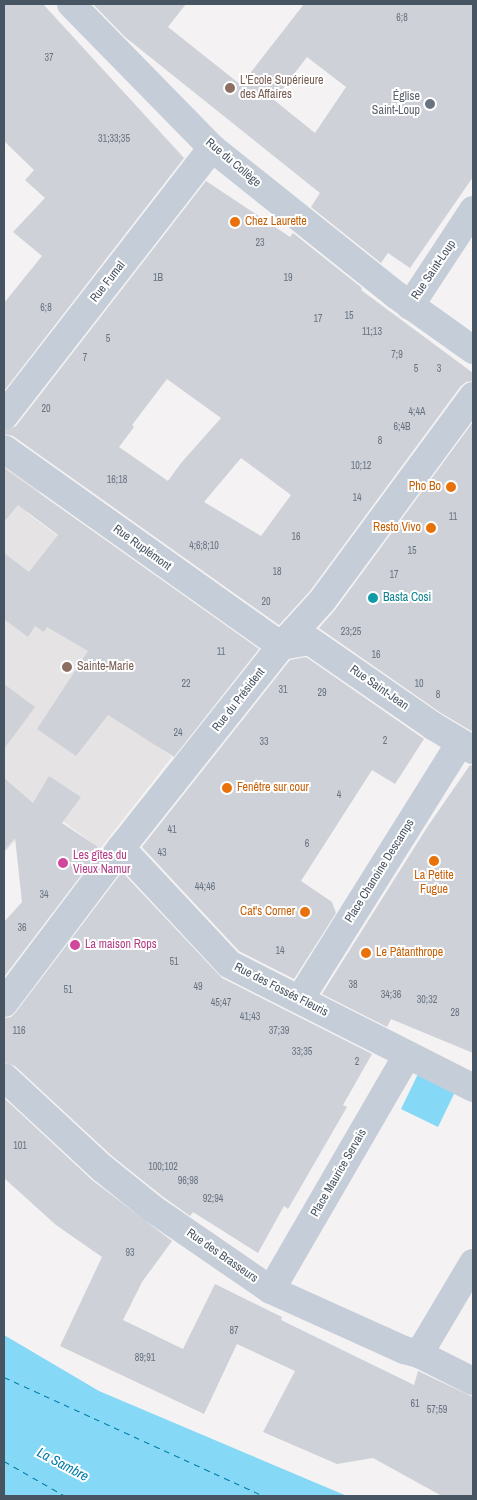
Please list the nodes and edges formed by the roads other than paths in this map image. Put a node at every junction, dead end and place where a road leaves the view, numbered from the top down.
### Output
1 (71, 4) edge
2 (212, 148) junction
3 (473, 210) edge
4 (410, 306) junction
5 (473, 350) edge
6 (473, 396) edge
7 (4, 416) edge
8 (4, 448) edge
9 (281, 646) junction
10 (466, 746) edge
11 (121, 848) junction
12 (300, 999) junction
13 (4, 1003) edge
14 (407, 1055) junction
15 (4, 1077) edge
16 (473, 1088) edge
17 (473, 1263) edge
18 (271, 1290) junction
19 (418, 1354) junction
20 (473, 1381) edge

1 - 2 street, Rue du Collège
2 - 4 street, Rue du Collège
2 - 7 street, Rue Fumal
3 - 4 street, Rue Saint-Loup
4 - 5 street, Rue du Collège
6 - 9 street, Rue du Président
8 - 9 street, Rue Ruplémont
9 - 10 street, Rue Saint-Jean
9 - 11 street, Rue du Président
10 - 12 street, Place Chanoine Descamps
11 - 12 street, Rue des Fossés Fleuris
11 - 13 street, Rue du Président
12 - 14 street, Rue des Fossés Fleuris
14 - 16 street, Rue des Fossés Fleuris
14 - 18 street, Place Maurice Servais
15 - 18 street, Rue des Brasseurs
17 - 19 street
18 - 19 street, Rue des Brasseurs
19 - 20 street, Rue des Brasseurs

